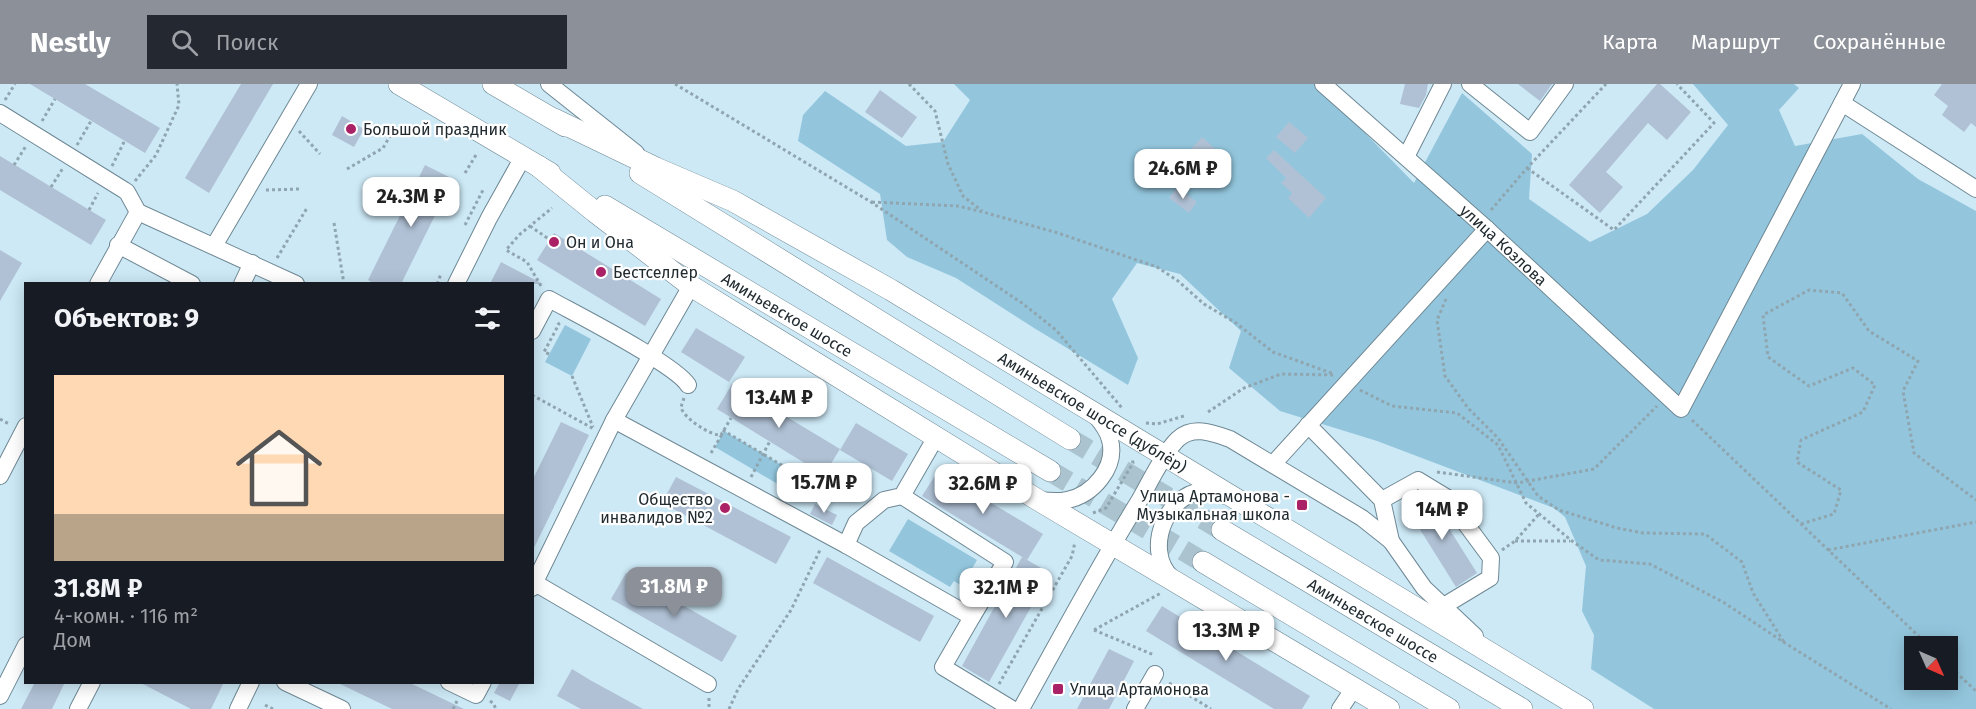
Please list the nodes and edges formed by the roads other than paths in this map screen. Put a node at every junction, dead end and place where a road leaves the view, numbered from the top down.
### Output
1 (309, 84) edge
2 (399, 84) edge
3 (493, 84) edge
4 (549, 84) edge
5 (1323, 84) edge
6 (1443, 84) edge
7 (1470, 84) edge
8 (1565, 84) edge
9 (1852, 84) edge
10 (1842, 103) junction
11 (3, 107) edge
12 (554, 119) junction
13 (1406, 157) junction
14 (531, 162) junction
15 (656, 168) junction
16 (1976, 189) edge
17 (138, 212) junction
18 (1484, 226) junction
19 (118, 245) junction
20 (214, 246) junction
21 (252, 263) junction
22 (99, 282) edge
23 (188, 282) edge
24 (243, 282) edge
25 (292, 282) edge
26 (457, 282) edge
27 (691, 286) junction
28 (534, 327) edge
29 (651, 357) junction
30 (688, 385) road end
31 (1094, 413) junction
32 (614, 420) junction
33 (1308, 425) junction
34 (24, 430) edge
35 (936, 437) junction
36 (1070, 439) tunnel mouth
37 (1166, 456) junction
38 (1274, 464) junction
39 (1050, 471) tunnel mouth
40 (0, 476) edge
41 (902, 496) junction
42 (1233, 498) junction
43 (1038, 500) junction
44 (1382, 500) junction
45 (1222, 530) tunnel mouth
46 (1391, 541) junction
47 (846, 545) junction
48 (1112, 545) junction
49 (1203, 562) tunnel mouth
50 (534, 585) edge
51 (1172, 588) junction
52 (1442, 607) junction
53 (972, 617) junction
54 (24, 649) edge
55 (1503, 660) junction
56 (1155, 674) road end
57 (91, 684) edge
58 (250, 684) edge
59 (289, 684) edge
60 (453, 684) edge
61 (482, 684) edge
62 (1354, 688) junction
63 (708, 689) road end
64 (0, 696) edge
65 (78, 709) edge
66 (238, 709) edge
67 (342, 709) edge
68 (1012, 709) edge
69 (1021, 709) edge
70 (1135, 709) edge
71 (1340, 709) edge
72 (1389, 709) edge
73 (1449, 709) edge
74 (1522, 709) edge
75 (1583, 709) edge

1 - 20 street
2 - 14 main road, Аминьевское шоссе
3 - 12 main road
4 - 15 street, Аминьевское шоссе (дублёр)
5 - 13 street, улица Козлова
6 - 13 street
7 - 8 street
9 - 10 street
10 - 16 street
10 - 18 street, улица Козлова
11 - 17 street
12 - 15 main road, Аминьевское шоссе (дублёр)
12 - 36 main road
13 - 18 street, улица Козлова
14 - 26 street
14 - 27 main road
14 - 39 main road, Аминьевское шоссе
15 - 31 main road, Аминьевское шоссе (дублёр)
17 - 19 street
17 - 20 street
18 - 33 street
19 - 22 street
19 - 23 street
20 - 21 street
21 - 24 street
21 - 25 street
27 - 29 street
27 - 35 main road
28 - 29 street
29 - 30 street
29 - 32 street
31 - 37 main road, Аминьевское шоссе (дублёр)
31 - 43 street
32 - 47 street
32 - 50 street
33 - 38 street
33 - 44 street
34 - 40 street
35 - 41 street
35 - 43 main road
37 - 38 street
37 - 42 main road, Аминьевское шоссе (дублёр)
37 - 48 street
38 - 46 street
41 - 47 street
41 - 53 street
42 - 51 street
42 - 55 main road, Аминьевское шоссе (дублёр)
43 - 48 main road
44 - 46 street
44 - 52 street
45 - 74 main road, Аминьевское шоссе
46 - 52 street
47 - 53 street
48 - 51 main road
48 - 69 street
49 - 73 main road
50 - 63 street
51 - 62 main road
52 - 55 street
53 - 68 street
54 - 64 street
55 - 75 main road, Аминьевское шоссе (дублёр)
56 - 70 street
57 - 65 street
58 - 66 street
59 - 67 street
60 - 61 street
62 - 71 street
62 - 72 main road

